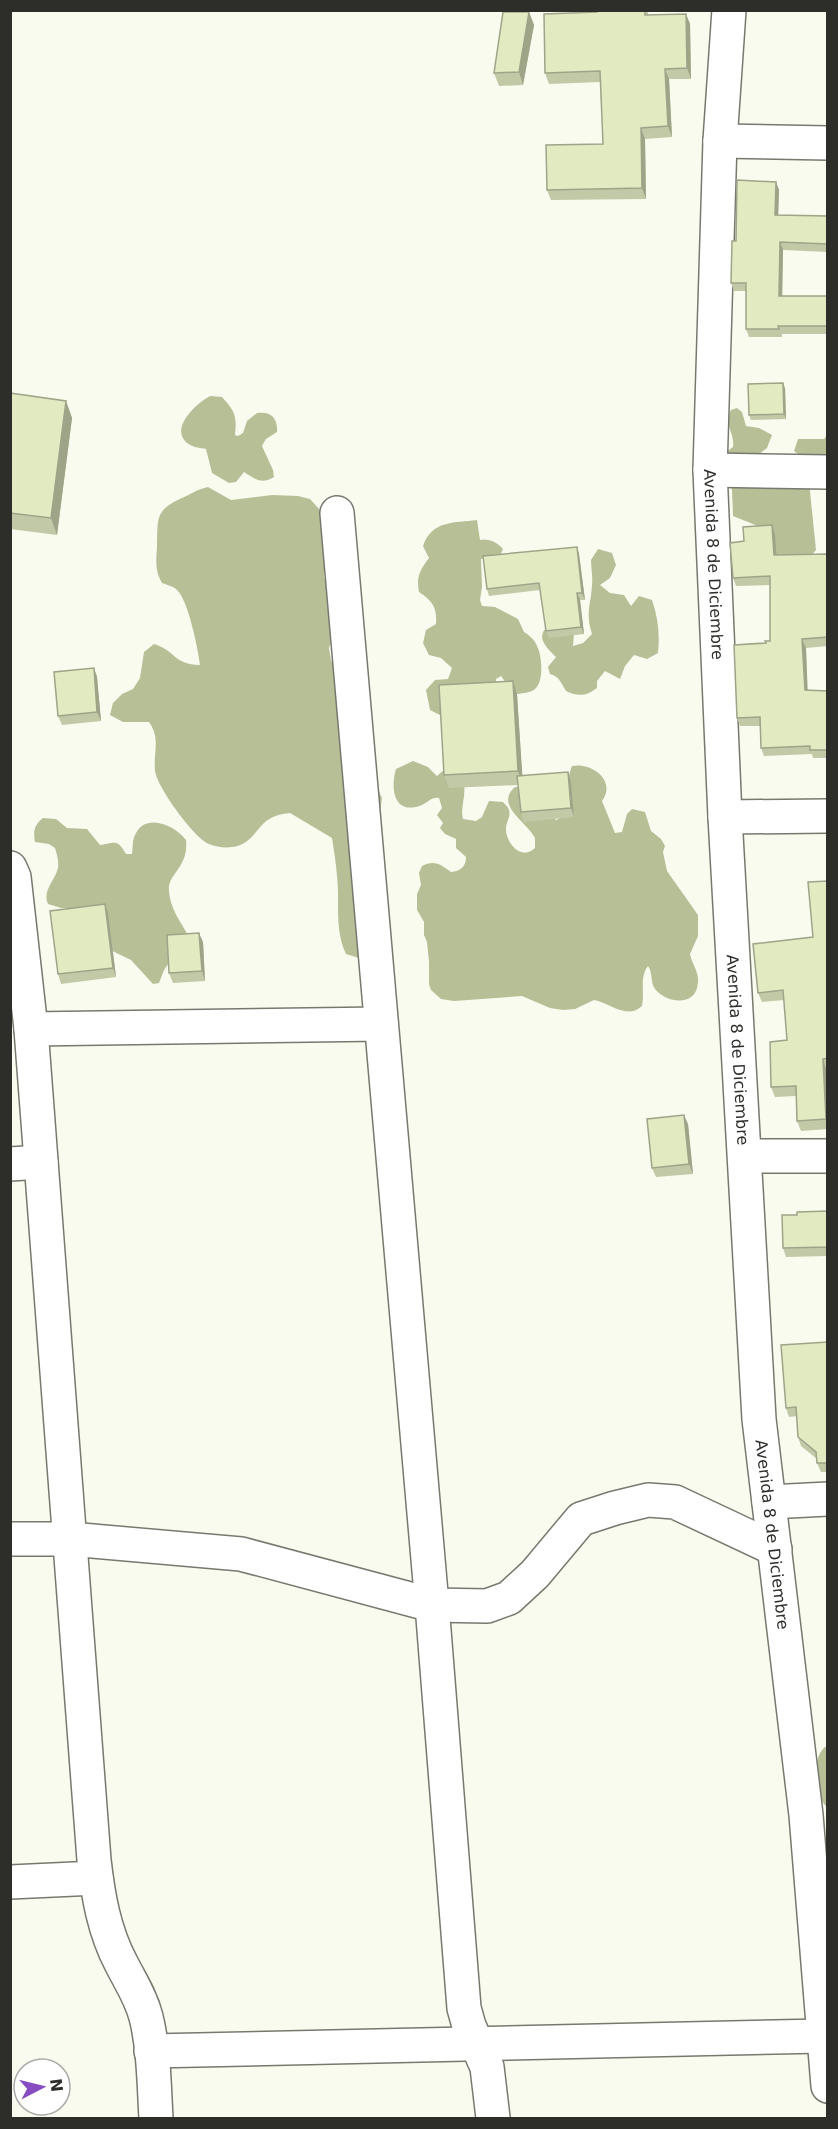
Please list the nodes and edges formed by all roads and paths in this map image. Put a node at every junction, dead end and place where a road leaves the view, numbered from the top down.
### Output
1 (729, 10) edge
2 (720, 141) junction
3 (828, 143) edge
4 (710, 470) junction
5 (828, 472) edge
6 (337, 513) dead end
7 (828, 816) edge
8 (725, 817) junction
9 (10, 868) edge
10 (381, 1024) junction
11 (31, 1029) junction
12 (744, 1156) junction
13 (828, 1156) edge
14 (26, 1163) edge
15 (828, 1498) edge
16 (769, 1502) junction
17 (10, 1539) edge
18 (69, 1539) junction
19 (775, 1549) junction
20 (432, 1605) junction
21 (818, 1844) edge
22 (96, 1878) junction
23 (10, 1882) edge
24 (824, 2036) junction
25 (477, 2044) junction
26 (151, 2051) junction
27 (828, 2086) edge
28 (156, 2118) edge
29 (493, 2118) edge

1 - 2 street, Avenida 8 de Diciembre
2 - 3 street
2 - 4 street, Avenida 8 de Diciembre
4 - 5 street
4 - 8 street, Avenida 8 de Diciembre
6 - 10 street
7 - 8 street
8 - 12 street, Avenida 8 de Diciembre
9 - 11 street
10 - 11 street
10 - 20 street
11 - 14 street
12 - 13 street
12 - 16 street, Avenida 8 de Diciembre
14 - 18 street
15 - 16 street
16 - 19 street, Avenida 8 de Diciembre
17 - 18 street
18 - 20 street
18 - 22 street
19 - 20 street
19 - 21 street, Avenida 8 de Diciembre
20 - 25 street
21 - 24 street, Avenida 8 de Diciembre
22 - 23 street
22 - 26 street
24 - 25 street
24 - 27 street, Avenida 8 de Diciembre
25 - 26 street
25 - 29 street
26 - 28 street

